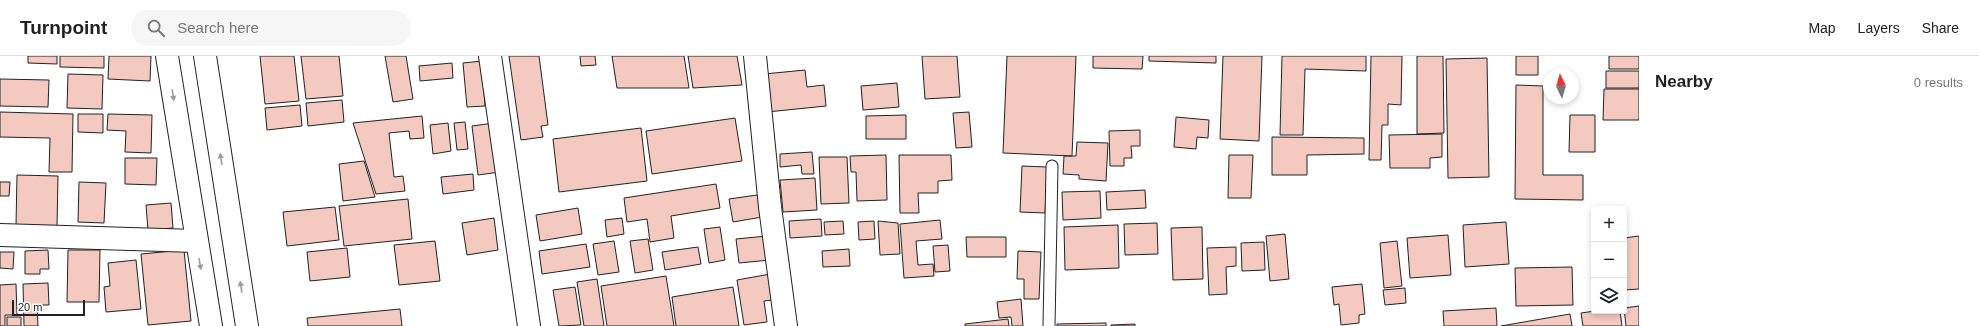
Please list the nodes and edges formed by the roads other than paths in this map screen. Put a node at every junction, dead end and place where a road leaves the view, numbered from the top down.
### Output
1 (167, 56) edge
2 (205, 56) edge
3 (490, 56) edge
4 (755, 56) edge
5 (1052, 166) dead end
6 (0, 235) edge
7 (196, 241) junction
8 (211, 326) edge
9 (247, 326) edge
10 (529, 326) edge
11 (786, 326) edge
12 (1049, 326) edge

1 -> 7 street
9 -> 2 street
3 - 10 street
4 - 11 street
5 - 12 lane
6 - 7 street
7 -> 8 street

